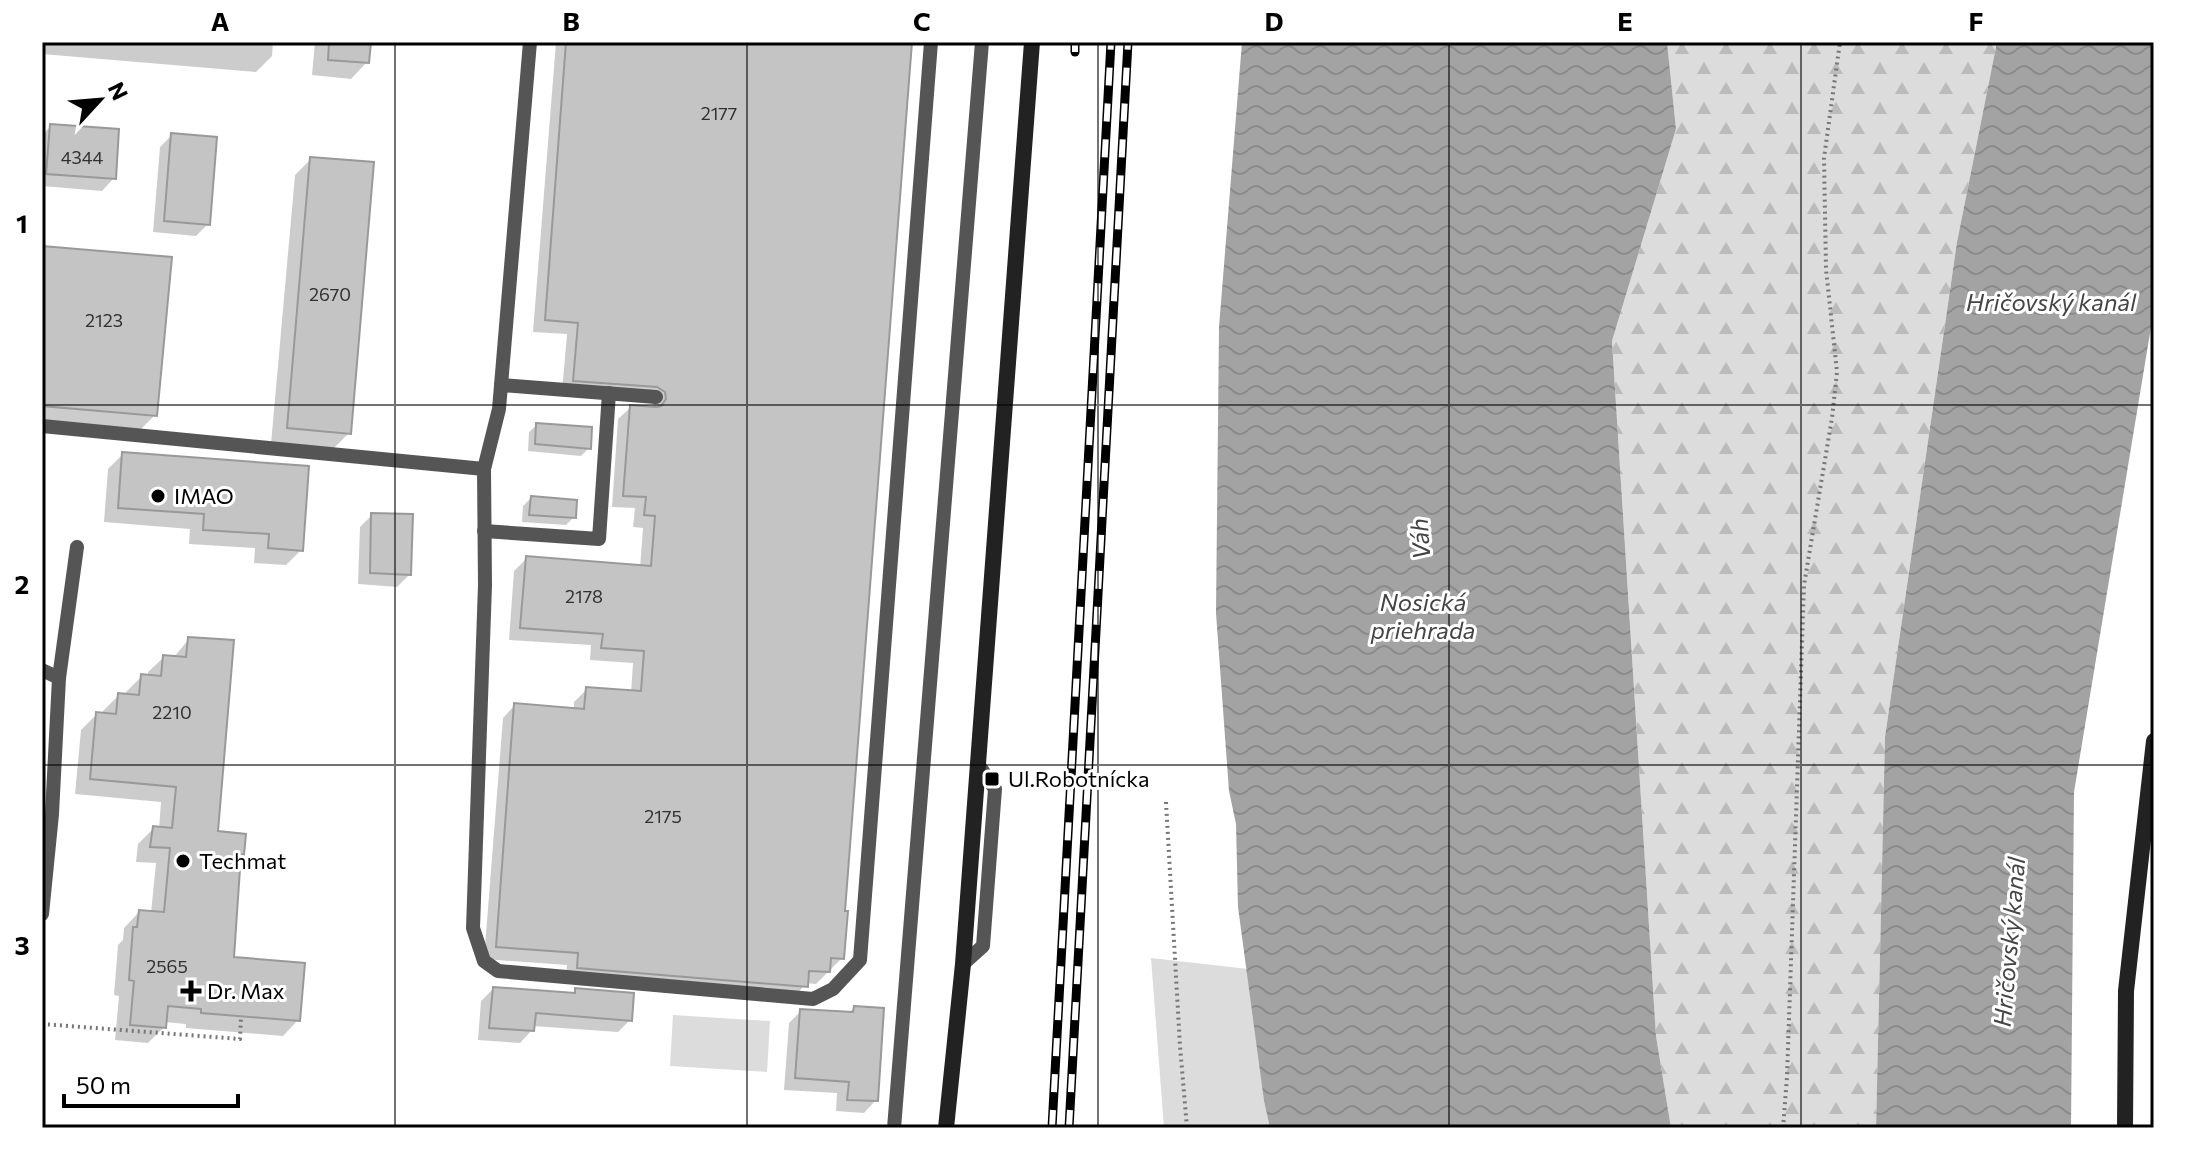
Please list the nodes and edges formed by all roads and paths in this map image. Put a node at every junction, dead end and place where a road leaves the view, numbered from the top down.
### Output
1 (530, 42) edge
2 (931, 42) edge
3 (982, 42) edge
4 (1032, 42) edge
5 (1840, 42) edge
6 (501, 385) junction
7 (609, 393) junction
8 (656, 397) dead end
9 (42, 426) edge
10 (484, 469) junction
11 (484, 531) junction
12 (77, 547) dead end
13 (42, 670) edge
14 (59, 678) junction
15 (2154, 741) edge
16 (1166, 802) dead end
17 (42, 914) edge
18 (241, 1017) dead end
19 (42, 1024) edge
20 (894, 1128) edge
21 (946, 1128) edge
22 (1187, 1128) edge
23 (1783, 1128) edge
24 (2125, 1128) edge

1 - 6 lane
2 - 11 lane
3 - 20 lane
4 - 21 street
5 - 23 path
6 - 7 lane
6 - 10 lane
7 - 8 lane
7 - 11 lane
9 - 10 lane
10 - 11 lane
12 - 14 lane
13 - 14 lane
14 - 17 lane
15 - 24 street
16 - 22 path
18 - 19 path

